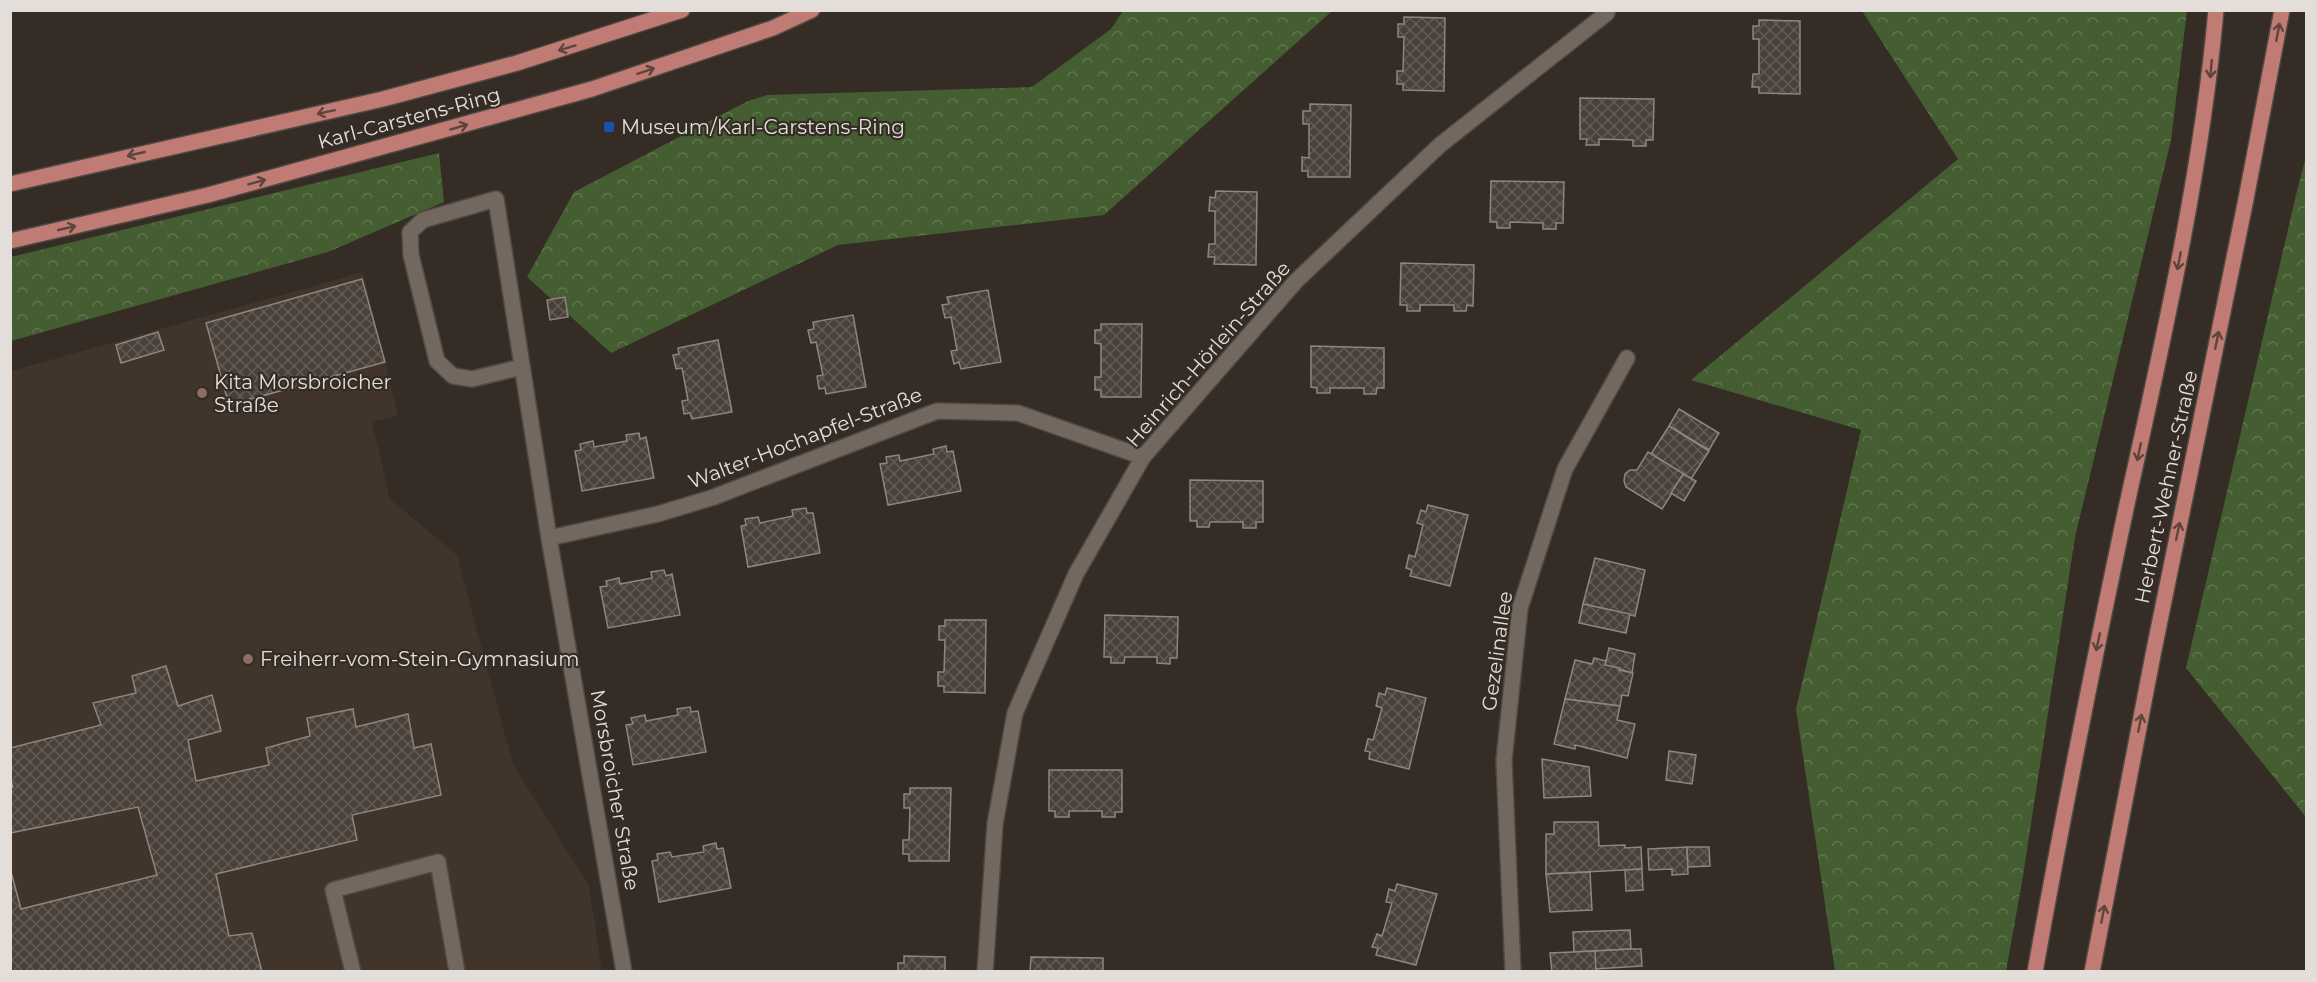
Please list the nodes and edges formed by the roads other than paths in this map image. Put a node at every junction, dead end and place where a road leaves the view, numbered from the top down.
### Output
1 (682, 10) edge
2 (812, 10) edge
3 (2217, 10) edge
4 (2282, 10) edge
5 (1607, 13) dead end
6 (10, 184) edge
7 (10, 241) edge
8 (1627, 358) dead end
9 (522, 367) junction
10 (1143, 457) junction
11 (549, 538) junction
12 (353, 972) edge
13 (457, 972) edge
14 (624, 972) edge
15 (985, 972) edge
16 (1513, 972) edge
17 (2035, 972) edge
18 (2092, 972) edge

1 -> 6 main road, Karl-Carstens-Ring
7 -> 2 main road, Karl-Carstens-Ring
3 -> 17 main road, Herbert-Wehner-Straße
18 -> 4 main road, Herbert-Wehner-Straße
5 - 10 street, Heinrich-Hörlein-Straße
8 - 16 street, Gezelinallee
9 - 9 street, Morsbroicher Straße
9 - 11 street, Morsbroicher Straße
10 - 11 street, Walter-Hochapfel-Straße
10 - 15 street, Heinrich-Hörlein-Straße
11 - 14 street, Morsbroicher Straße
12 - 13 street

